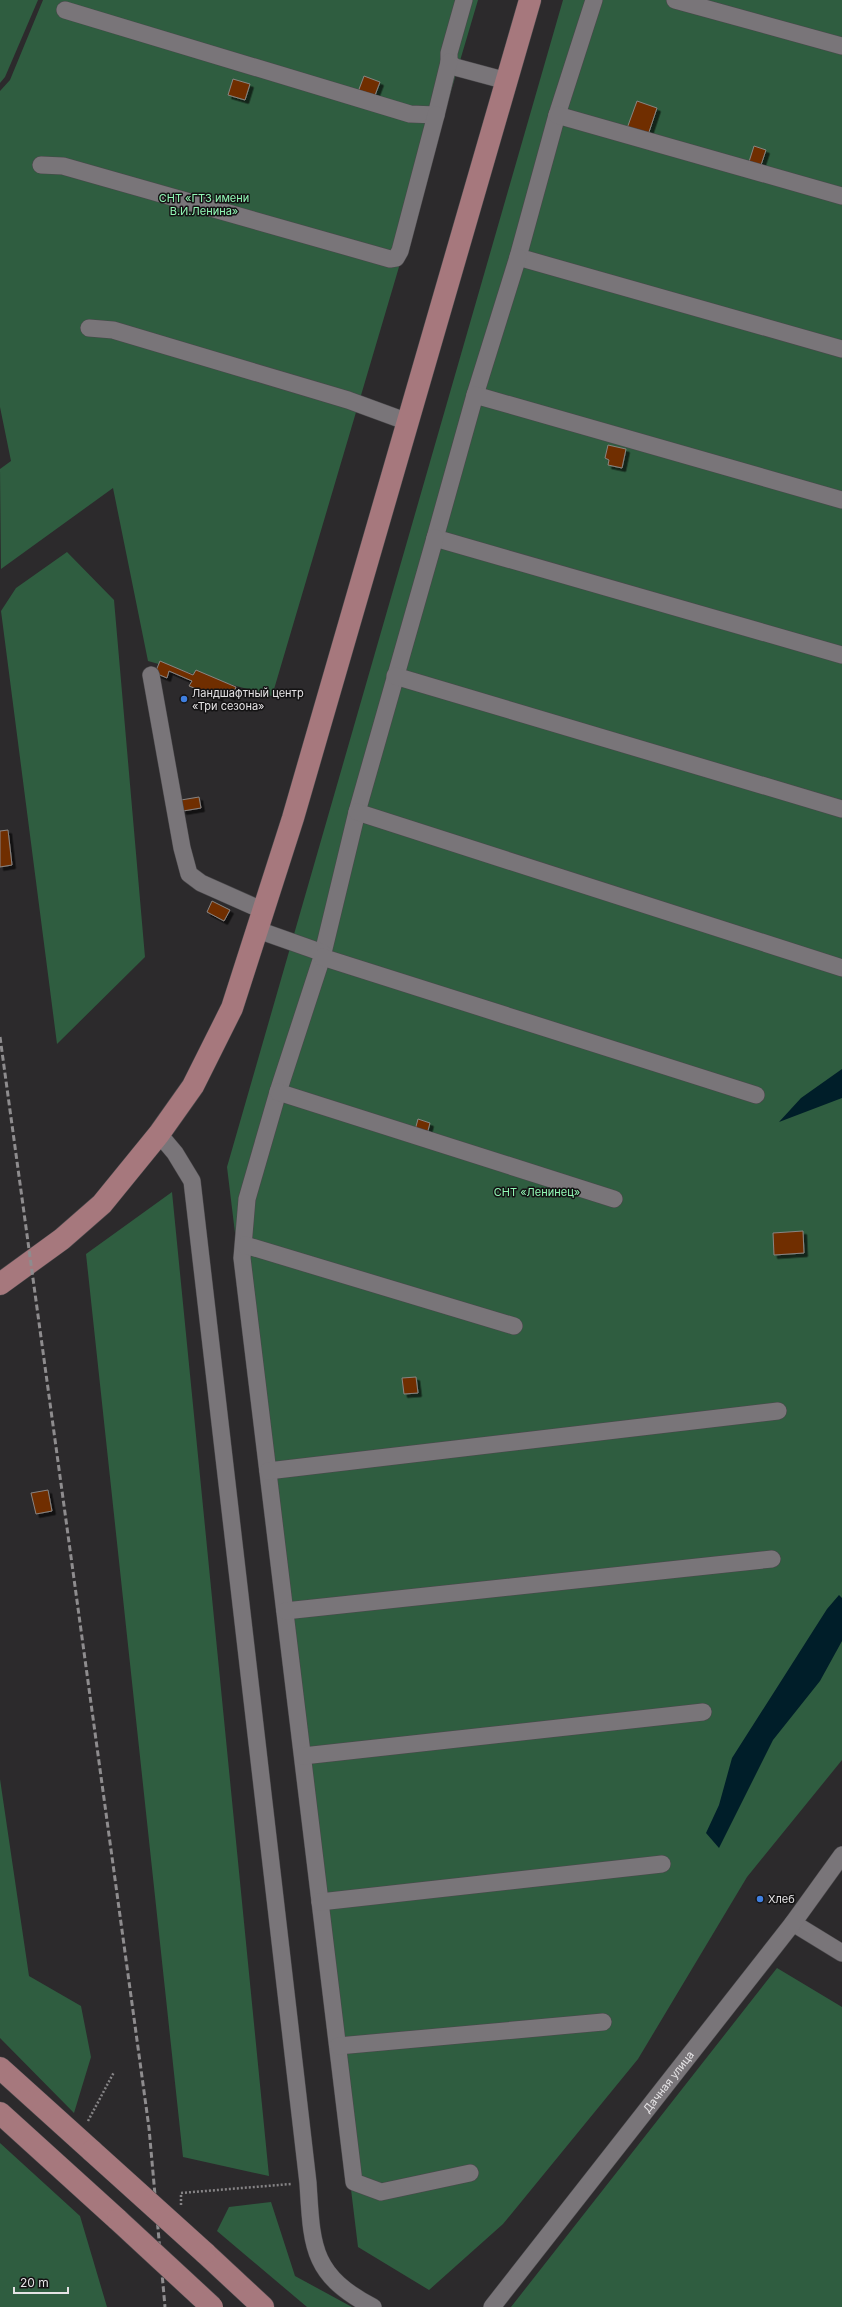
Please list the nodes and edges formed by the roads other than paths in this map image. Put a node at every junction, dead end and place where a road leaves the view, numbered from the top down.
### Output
1 (464, 0) edge
2 (530, 0) edge
3 (594, 0) edge
4 (675, 0) edge
5 (65, 10) dead end
6 (842, 46) edge
7 (450, 62) junction
8 (507, 81) junction
9 (436, 115) junction
10 (557, 115) junction
11 (41, 165) dead end
12 (842, 196) edge
13 (518, 257) junction
14 (89, 328) dead end
15 (842, 349) edge
16 (475, 395) junction
17 (408, 422) junction
18 (842, 500) edge
19 (434, 538) junction
20 (842, 655) edge
21 (151, 675) dead end
22 (395, 676) junction
23 (842, 809) edge
24 (357, 812) junction
25 (261, 920) junction
26 (322, 955) junction
27 (842, 968) edge
28 (278, 1092) junction
29 (756, 1094) dead end
30 (159, 1134) junction
31 (614, 1199) dead end
32 (245, 1246) junction
33 (0, 1284) edge
34 (514, 1326) dead end
35 (778, 1411) dead end
36 (268, 1471) junction
37 (772, 1559) dead end
38 (285, 1611) junction
39 (703, 1712) dead end
40 (303, 1756) junction
41 (842, 1855) edge
42 (662, 1864) dead end
43 (320, 1902) junction
44 (793, 1923) junction
45 (842, 1953) edge
46 (603, 2022) dead end
47 (338, 2046) junction
48 (0, 2068) edge
49 (0, 2113) edge
50 (470, 2173) dead end
51 (212, 2307) edge
52 (263, 2307) edge
53 (373, 2307) edge
54 (492, 2307) edge

1 - 7 street
2 - 8 main road
3 - 10 street
4 - 6 street
5 - 9 street
7 - 8 street
7 - 9 street
8 - 17 main road
9 - 11 street
10 - 12 street
10 - 13 street
13 - 15 street
13 - 16 street
14 - 17 street
16 - 18 street
16 - 19 street
17 - 25 main road
19 - 20 street
19 - 22 street
21 - 25 street
22 - 23 street
22 - 24 street
24 - 26 street
24 - 27 street
25 - 26 street
25 - 30 main road
26 - 28 street
26 - 29 street
28 - 31 street
28 - 32 street
30 - 33 main road
30 - 53 street
32 - 34 street
32 - 36 street
35 - 36 street
36 - 38 street
37 - 38 street
38 - 40 street
39 - 40 street
40 - 43 street
41 - 44 street, Дачная улица
42 - 43 street
43 - 47 street
44 - 45 street
44 - 54 street, Дачная улица
46 - 47 street
47 - 50 street
48 - 52 main road, bridge
49 - 51 main road, bridge

